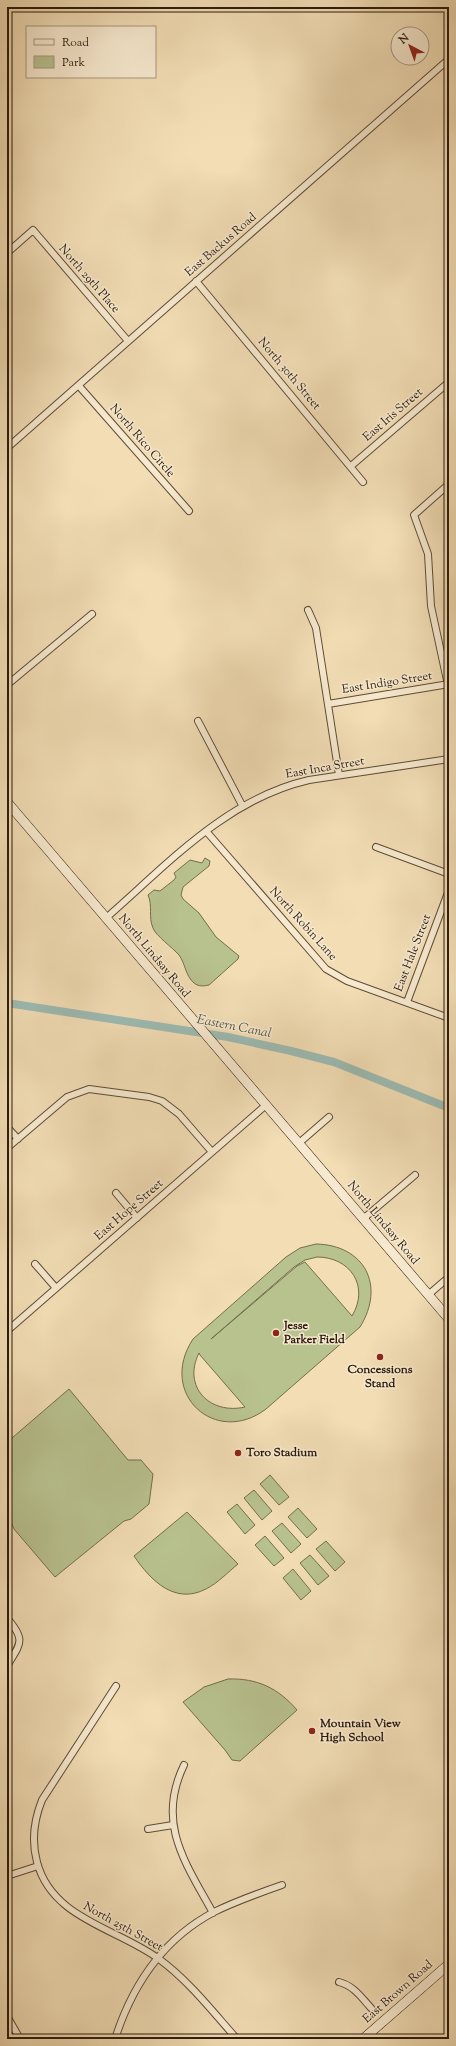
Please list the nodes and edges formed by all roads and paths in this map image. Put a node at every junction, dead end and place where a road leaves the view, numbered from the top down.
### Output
1 (449, 59) edge
2 (7, 252) edge
3 (196, 281) junction
4 (128, 342) junction
5 (449, 382) edge
6 (79, 386) junction
7 (7, 448) edge
8 (351, 466) junction
9 (363, 482) dead end
10 (449, 484) edge
11 (189, 511) dead end
12 (308, 610) dead end
13 (92, 614) dead end
14 (449, 684) edge
15 (7, 685) edge
16 (328, 704) junction
17 (198, 721) dead end
18 (449, 759) edge
19 (339, 775) junction
20 (7, 802) edge
21 (242, 805) junction
22 (206, 831) junction
23 (376, 847) dead end
24 (449, 874) edge
25 (449, 890) edge
26 (106, 918) junction
27 (407, 1002) junction
28 (449, 1018) edge
29 (266, 1104) junction
30 (328, 1117) dead end
31 (7, 1126) edge
32 (18, 1139) junction
33 (298, 1143) junction
34 (7, 1148) edge
35 (212, 1152) junction
36 (415, 1175) dead end
37 (116, 1193) dead end
38 (137, 1218) junction
39 (364, 1219) junction
40 (35, 1264) dead end
41 (449, 1277) edge
42 (56, 1288) junction
43 (428, 1295) junction
44 (449, 1319) edge
45 (7, 1331) edge
46 (7, 1618) edge
47 (7, 1666) edge
48 (116, 1686) dead end
49 (184, 1765) dead end
50 (173, 1825) junction
51 (148, 1829) dead end
52 (38, 1866) junction
53 (7, 1876) edge
54 (282, 1885) dead end
55 (213, 1913) junction
56 (158, 1958) junction
57 (449, 1964) edge
58 (339, 1982) dead end
59 (371, 2008) dead end
60 (7, 2016) edge
61 (20, 2039) edge
62 (115, 2039) edge
63 (237, 2039) edge
64 (363, 2039) edge

1 - 3 street, East Backus Road
2 - 4 street, North 29th Place
3 - 4 street, East Backus Road
3 - 8 street, North 30th Street
4 - 6 street, East Backus Road
5 - 8 street, East Iris Street
6 - 7 street, East Backus Road
6 - 11 street, North Rico Circle
8 - 9 street, North 30th Street
10 - 14 street
12 - 16 street
13 - 15 street
14 - 16 street, East Indigo Street
16 - 19 street
17 - 21 street
18 - 19 street, East Inca Street
19 - 21 street, East Inca Street
20 - 26 main road, North Lindsay Road
21 - 22 street, East Inca Street
22 - 26 street, East Inca Street
22 - 27 street, North Robin Lane
23 - 24 street
25 - 27 street, East Hale Street
26 - 29 main road, North Lindsay Road
27 - 28 street, North Robin Lane
29 - 33 main road, North Lindsay Road
29 - 35 street, East Hope Street
30 - 33 street
31 - 32 street
32 - 34 street
32 - 35 street
33 - 39 main road, North Lindsay Road
35 - 38 street, East Hope Street
36 - 39 street
37 - 38 street
38 - 42 street, East Hope Street
39 - 43 main road, North Lindsay Road
40 - 42 street
41 - 43 street
42 - 45 street, East Hope Street
43 - 44 main road, North Lindsay Road
46 - 47 street
48 - 52 street, North 25th Street
49 - 50 street
50 - 51 street
50 - 55 street
52 - 53 street
52 - 56 street, North 25th Street
54 - 55 street
55 - 56 street
56 - 62 street
56 - 63 street, North 25th Street
57 - 64 main road, East Brown Road
58 - 59 street
60 - 61 street

